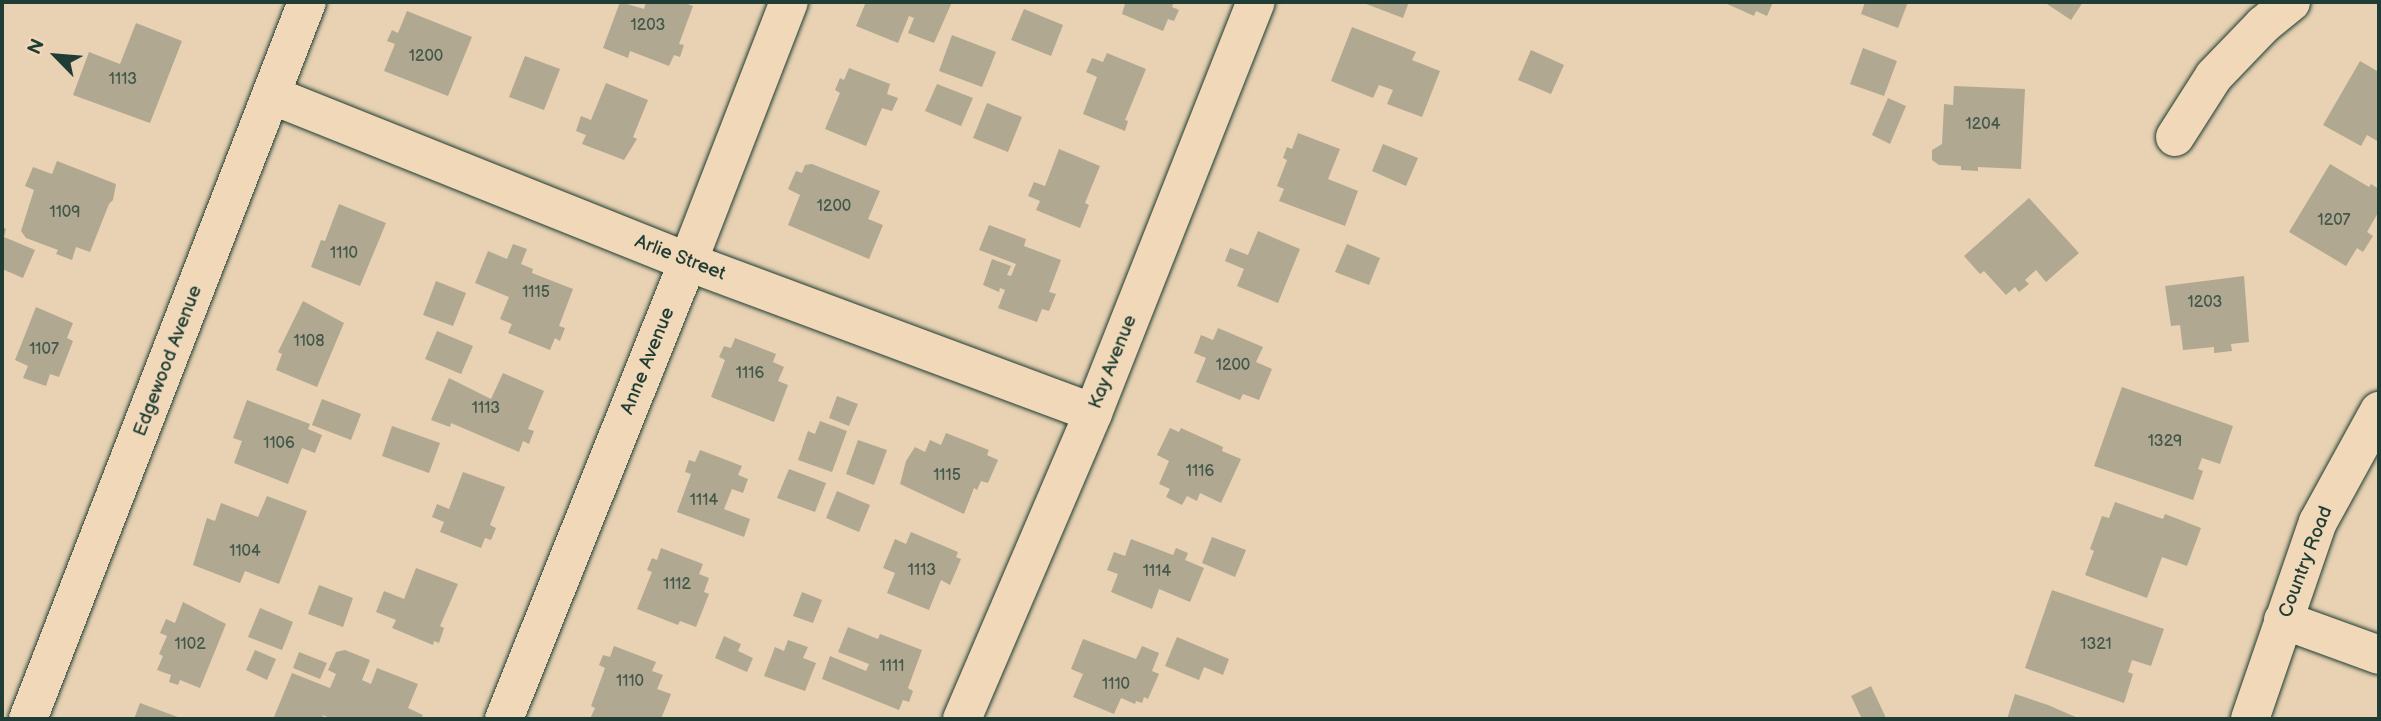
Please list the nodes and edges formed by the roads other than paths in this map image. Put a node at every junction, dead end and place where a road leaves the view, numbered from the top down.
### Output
1 (307, 2) edge
2 (789, 2) edge
3 (1256, 2) edge
4 (2291, 2) edge
5 (271, 95) junction
6 (2175, 137) dead end
7 (688, 262) junction
8 (2379, 411) edge
9 (1093, 413) junction
10 (2283, 620) junction
11 (2379, 654) edge
12 (28, 719) edge
13 (504, 719) edge
14 (962, 719) edge
15 (2250, 719) edge

1 - 5 street, Edgewood Avenue
2 - 7 street, Anne Avenue
3 - 9 street, Kay Avenue
4 - 6 street
5 - 7 street, Arlie Street
5 - 12 street, Edgewood Avenue
7 - 9 street, Arlie Street
7 - 13 street, Anne Avenue
8 - 10 street, Country Road
9 - 14 street, Kay Avenue
10 - 11 street
10 - 15 street, Country Road

